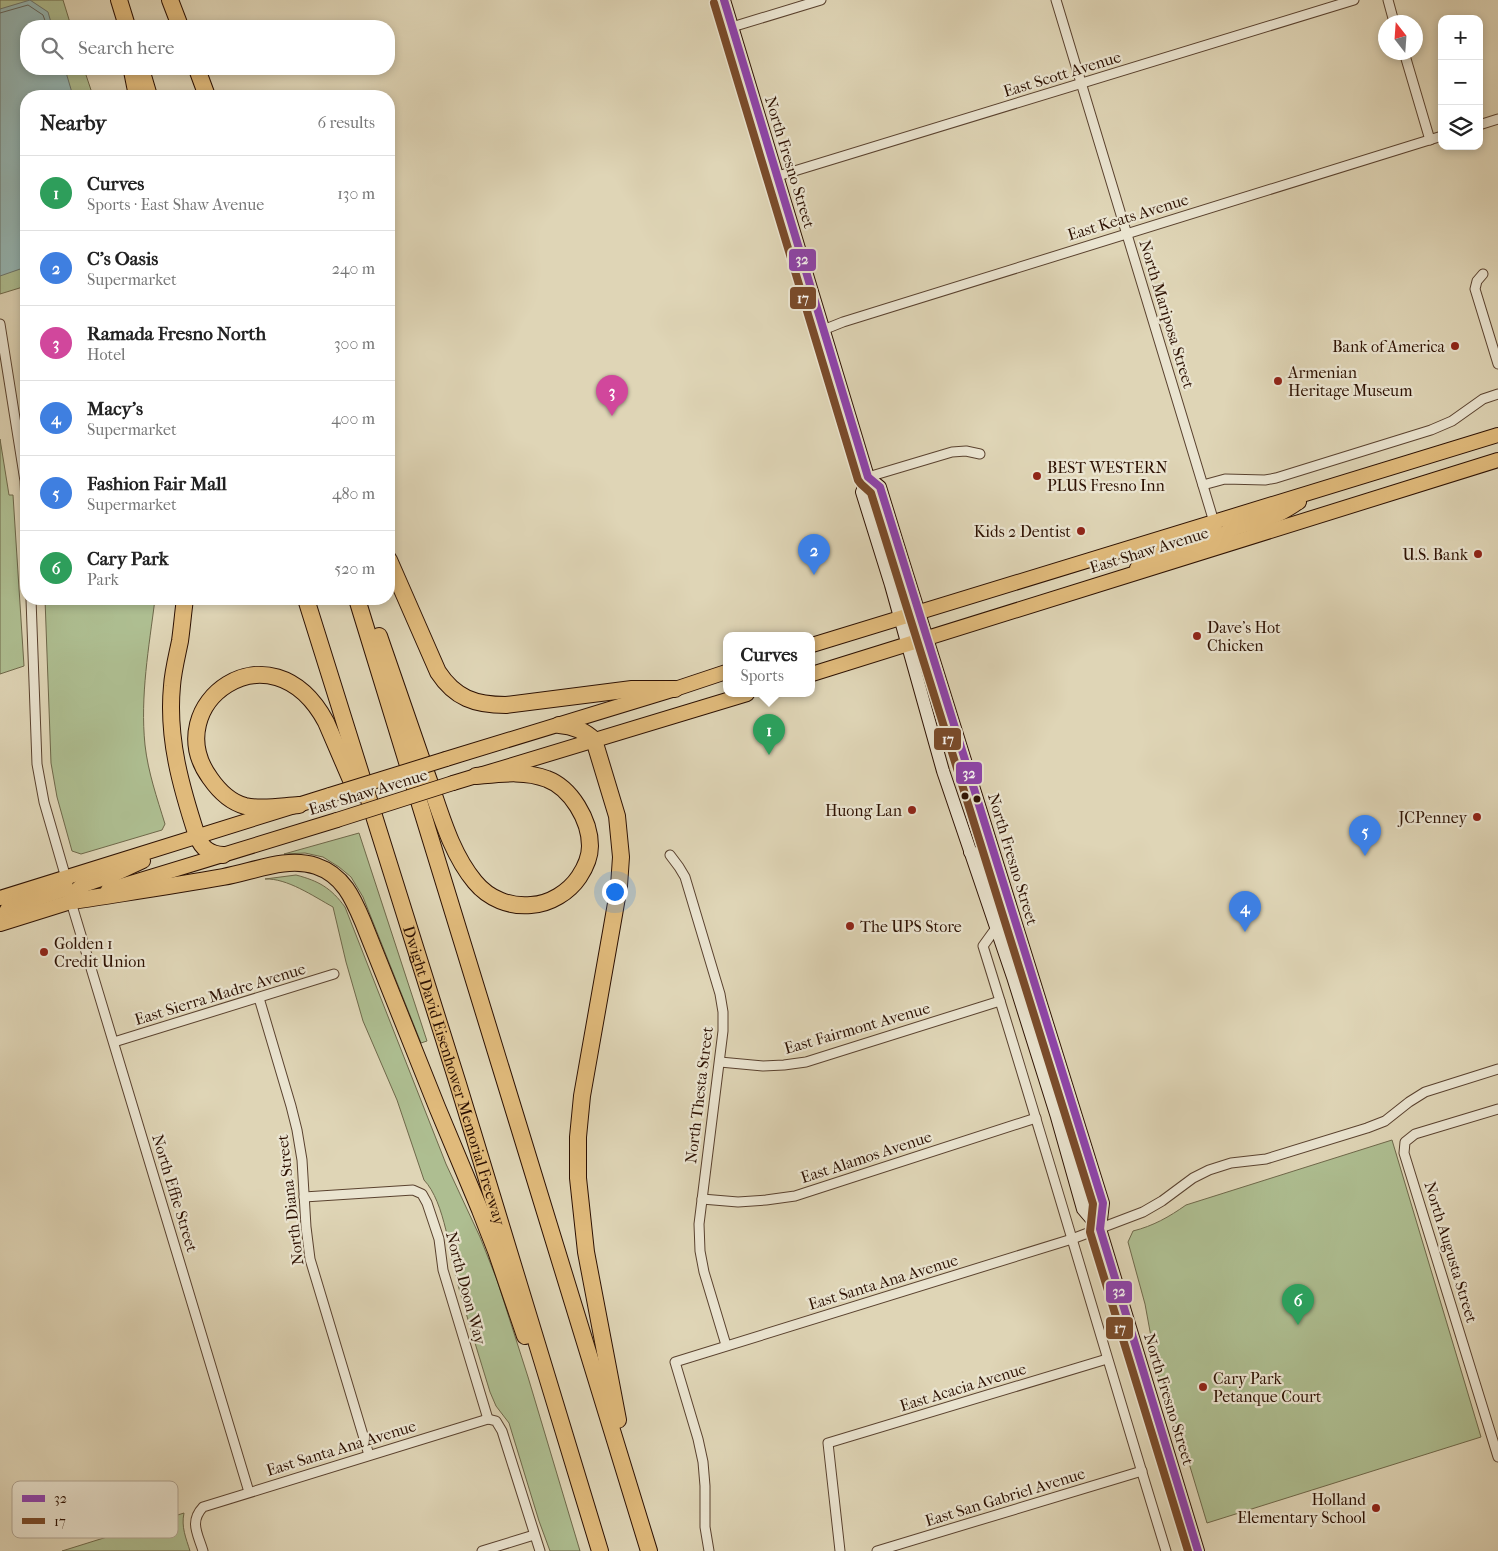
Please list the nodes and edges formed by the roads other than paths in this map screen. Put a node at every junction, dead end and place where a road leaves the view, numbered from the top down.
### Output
1 (118, 0) edge
2 (169, 0) edge
3 (724, 0) edge
4 (821, 0) edge
5 (1056, 0) edge
6 (1354, 0) edge
7 (1388, 0) edge
8 (1392, 15) edge
9 (121, 20) edge
10 (125, 20) edge
11 (174, 20) edge
12 (177, 20) edge
13 (732, 27) junction
14 (1406, 60) edge
15 (132, 75) edge
16 (143, 75) edge
17 (192, 75) edge
18 (199, 75) edge
19 (1081, 84) junction
20 (136, 90) edge
21 (147, 90) edge
22 (196, 90) edge
23 (205, 90) edge
24 (1498, 119) edge
25 (1483, 124) edge
26 (1438, 137) edge
27 (1430, 140) junction
28 (778, 176) junction
29 (1126, 233) junction
30 (1483, 274) dead end
31 (0, 324) edge
32 (823, 330) junction
33 (1498, 364) edge
34 (1498, 394) edge
35 (1498, 435) edge
36 (20, 450) edge
37 (980, 454) dead end
38 (1498, 460) edge
39 (868, 477) junction
40 (1203, 484) junction
41 (1321, 490) junction
42 (1214, 522) junction
43 (1214, 548) junction
44 (395, 574) edge
45 (1124, 577) junction
46 (31, 605) edge
47 (184, 605) edge
48 (308, 605) edge
49 (358, 605) edge
50 (368, 605) edge
51 (920, 611) junction
52 (899, 618) junction
53 (928, 638) junction
54 (815, 644) edge
55 (906, 644) junction
56 (723, 673) edge
57 (815, 673) edge
58 (675, 689) junction
59 (737, 697) edge
60 (559, 725) junction
61 (594, 740) junction
62 (476, 776) junction
63 (299, 805) junction
64 (197, 836) junction
65 (970, 852) junction
66 (223, 855) junction
67 (670, 855) dead end
68 (66, 878) junction
69 (0, 898) edge
70 (72, 901) junction
71 (1011, 910) junction
72 (0, 923) edge
73 (996, 928) junction
74 (334, 974) dead end
75 (258, 998) junction
76 (1000, 1001) junction
77 (114, 1042) junction
78 (720, 1062) junction
79 (1498, 1069) edge
80 (458, 1084) junction
81 (1498, 1109) edge
82 (1036, 1118) junction
83 (304, 1197) junction
84 (702, 1200) junction
85 (1100, 1229) junction
86 (1072, 1240) junction
87 (726, 1346) junction
88 (1107, 1359) junction
89 (492, 1420) junction
90 (369, 1455) junction
91 (1498, 1457) edge
92 (1142, 1471) junction
93 (578, 1476) junction
94 (249, 1492) junction
95 (635, 1503) junction
96 (534, 1535) junction
97 (203, 1551) edge
98 (482, 1551) edge
99 (540, 1551) edge
100 (600, 1551) edge
101 (649, 1551) edge
102 (709, 1551) edge
103 (840, 1551) edge
104 (877, 1551) edge
105 (1166, 1551) edge
106 (1198, 1551) edge

1 - 9 highway
1 - 10 highway
2 - 11 highway
2 - 12 highway
3 - 13 main road, North Fresno Street
4 - 13 street
5 - 19 street, North Mariposa Street
6 - 19 street, East Scott Avenue
7 - 8 street
13 - 28 main road, North Fresno Street
14 - 27 street
15 - 20 highway
16 - 21 highway
17 - 22 highway
18 - 23 highway
19 - 28 street, East Scott Avenue
19 - 29 street, North Mariposa Street
24 - 25 street
26 - 27 street, East Keats Avenue
27 - 29 street, East Keats Avenue
28 - 32 main road, North Fresno Street
29 - 32 street, East Keats Avenue
29 - 40 street, North Mariposa Street
30 - 33 street
31 - 36 street
32 - 39 main road, North Fresno Street
34 - 40 street
35 - 41 main road, East Shaw Avenue
37 - 39 street
38 - 43 main road, East Shaw Avenue
39 - 51 main road, North Fresno Street
39 - 52 main road, North Fresno Street
40 - 42 street, North Mariposa Street
41 - 42 main road, East Shaw Avenue
41 - 43 main road
42 - 45 main road
42 - 51 main road, East Shaw Avenue
43 - 45 main road, East Shaw Avenue
44 - 58 highway
45 - 53 main road, East Shaw Avenue
46 - 68 street
47 - 64 highway
48 - 80 highway, Dwight David Eisenhower Memorial Freeway
49 - 95 highway
50 - 62 highway
51 - 52 main road, East Shaw Avenue
51 - 53 main road, North Fresno Street
52 - 54 main road, East Shaw Avenue
52 - 55 main road, North Fresno Street
53 - 55 main road, East Shaw Avenue
53 - 71 main road, North Fresno Street
55 - 57 main road, East Shaw Avenue
55 - 65 main road, North Fresno Street
56 - 58 main road, East Shaw Avenue
58 - 60 main road, East Shaw Avenue
59 - 61 main road, East Shaw Avenue
60 - 61 highway
60 - 63 main road, East Shaw Avenue, bridge
61 - 62 main road, East Shaw Avenue
61 - 95 highway
62 - 66 main road, East Shaw Avenue, bridge
63 - 64 main road, East Shaw Avenue
63 - 80 highway
64 - 66 highway
64 - 68 main road, East Shaw Avenue
64 - 70 main road
65 - 71 main road
65 - 73 main road, North Fresno Street
66 - 70 main road, East Shaw Avenue
67 - 78 street, North Thesta Street
68 - 69 main road, East Shaw Avenue
68 - 72 main road
70 - 72 main road, East Shaw Avenue
70 - 77 street, North Effie Street
70 - 93 highway
71 - 85 main road, North Fresno Street
73 - 76 street
73 - 85 main road, North Fresno Street
74 - 75 street, East Sierra Madre Avenue
75 - 77 street, East Sierra Madre Avenue
75 - 83 street, North Diana Street
76 - 78 street, East Fairmont Avenue
76 - 82 street
77 - 94 street, North Effie Street
78 - 84 street, North Thesta Street
79 - 85 street, East Santa Ana Avenue
80 - 93 highway, Dwight David Eisenhower Memorial Freeway
81 - 91 street, North Augusta Street
82 - 84 street, East Alamos Avenue
82 - 86 street
83 - 89 street, North Doon Way
83 - 90 street, North Diana Street
84 - 87 street, North Thesta Street
85 - 86 street, East Santa Ana Avenue
85 - 106 main road, North Fresno Street
86 - 87 street, East Santa Ana Avenue
86 - 88 street
87 - 102 street, East Santa Ana Avenue
88 - 92 street
88 - 103 street, East Acacia Avenue
89 - 90 street, East Santa Ana Avenue
89 - 96 street, North Doon Way
90 - 94 street, East Santa Ana Avenue
92 - 104 street, East San Gabriel Avenue
92 - 105 street
93 - 100 highway, Dwight David Eisenhower Memorial Freeway
94 - 97 street, East Santa Ana Avenue
95 - 101 highway
96 - 98 street
96 - 99 street, North Doon Way

